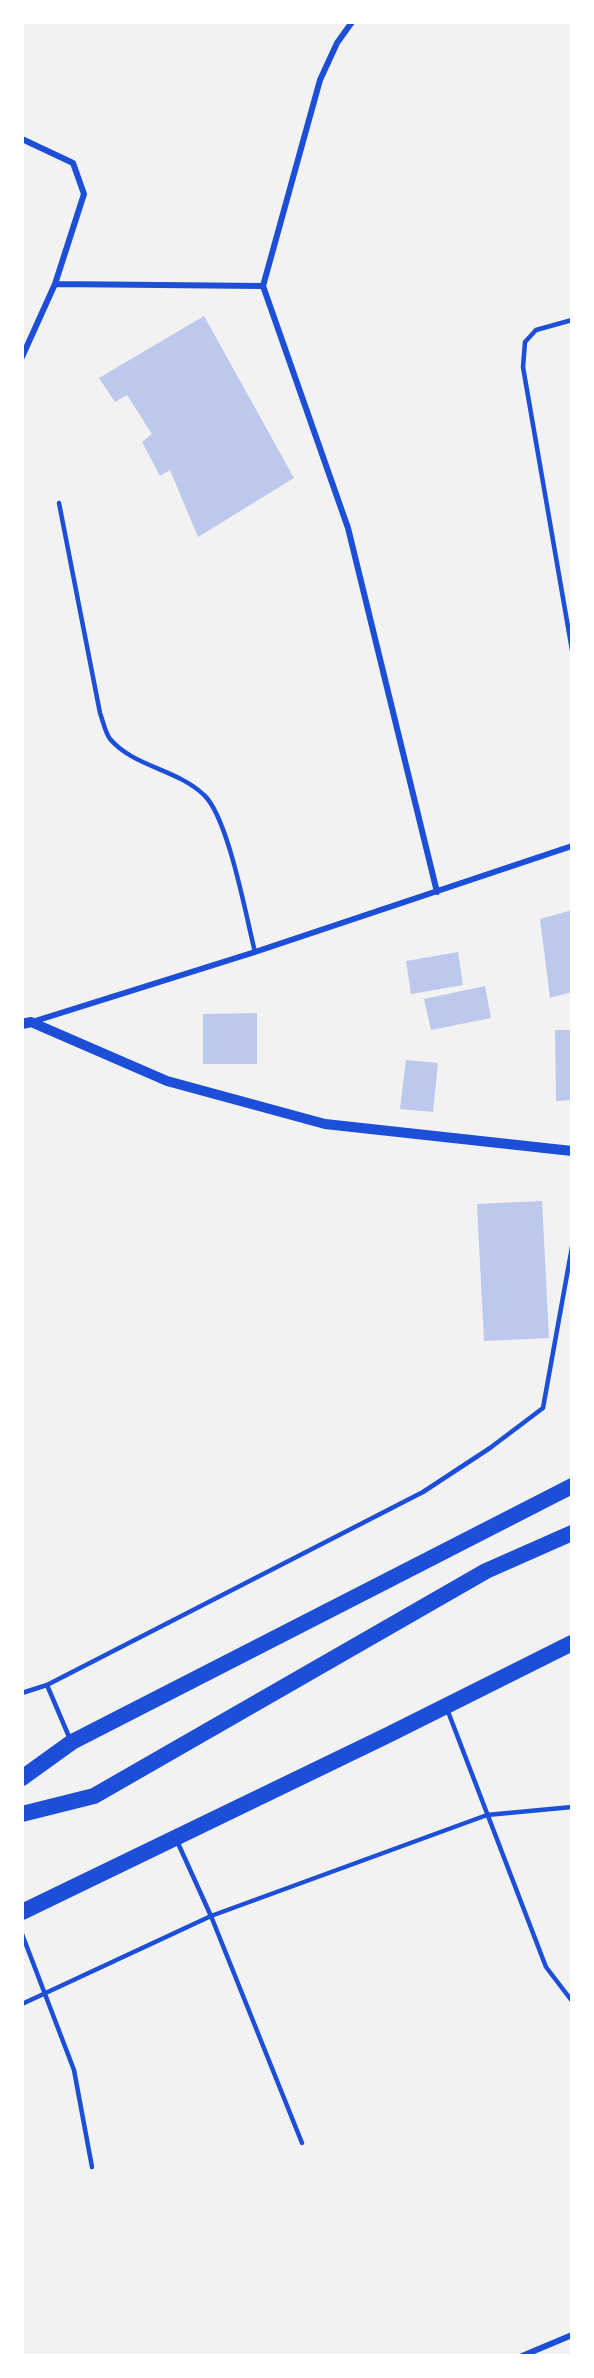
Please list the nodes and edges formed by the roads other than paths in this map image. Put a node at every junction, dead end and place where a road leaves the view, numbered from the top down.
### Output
1 (352, 22) edge
2 (22, 139) edge
3 (55, 284) junction
4 (263, 286) junction
5 (572, 320) edge
6 (22, 357) edge
7 (58, 503) dead end
8 (572, 650) edge
9 (572, 846) edge
10 (437, 892) junction
11 (255, 952) junction
12 (27, 1023) edge
13 (572, 1151) edge
14 (572, 1247) edge
15 (572, 1486) edge
16 (572, 1533) edge
17 (572, 1643) edge
18 (47, 1685) junction
19 (22, 1693) edge
20 (446, 1707) junction
21 (72, 1742) junction
22 (22, 1778) edge
23 (572, 1807) edge
24 (22, 1814) edge
25 (487, 1815) junction
26 (176, 1838) junction
27 (22, 1912) edge
28 (211, 1916) junction
29 (22, 1935) edge
30 (43, 1993) junction
31 (572, 2001) edge
32 (22, 2004) edge
33 (302, 2143) dead end
34 (92, 2167) dead end
35 (572, 2335) edge
36 (522, 2355) edge

1 - 4 street
2 - 3 street
3 - 4 street
3 - 6 street
4 - 10 street
5 - 8 lane
7 - 11 lane
9 - 10 street
10 - 11 street
11 - 12 street
12 - 13 street
14 - 18 lane
15 - 21 highway
16 - 24 highway
17 - 20 highway
18 - 19 lane
18 - 21 lane
20 - 25 lane
20 - 26 highway
21 - 22 highway
23 - 25 lane
25 - 28 lane
25 - 31 lane
26 - 27 highway
26 - 28 lane
28 - 30 lane
28 - 33 lane
29 - 30 lane
30 - 32 lane
30 - 34 lane
35 - 36 street

